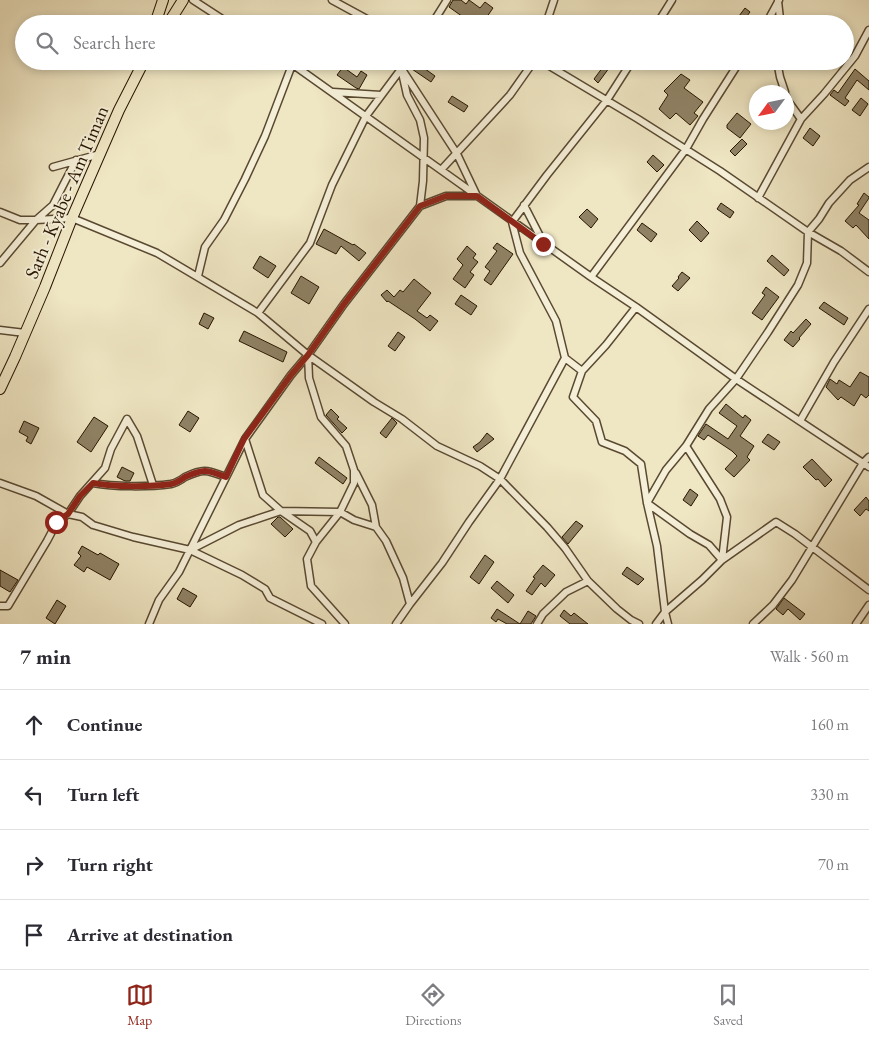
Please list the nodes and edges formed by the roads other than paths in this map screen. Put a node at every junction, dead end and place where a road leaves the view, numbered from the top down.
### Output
1 (163, 0) edge
2 (183, 0) edge
3 (332, 0) edge
4 (448, 0) edge
5 (554, 0) edge
6 (672, 0) edge
7 (197, 1) edge
8 (778, 1) edge
9 (158, 15) edge
10 (174, 15) edge
11 (217, 15) edge
12 (360, 15) edge
13 (438, 15) edge
14 (549, 15) edge
15 (663, 15) edge
16 (771, 15) edge
17 (780, 15) edge
18 (868, 35) edge
19 (869, 42) edge
20 (854, 57) edge
21 (139, 70) edge
22 (288, 70) edge
23 (300, 70) edge
24 (400, 70) edge
25 (402, 70) edge
26 (403, 70) edge
27 (528, 70) edge
28 (556, 70) edge
29 (626, 70) edge
30 (734, 70) edge
31 (779, 70) edge
32 (844, 70) edge
33 (783, 85) edge
34 (332, 92) junction
35 (381, 95) junction
36 (607, 100) junction
37 (794, 109) edge
38 (366, 116) junction
39 (801, 119) junction
40 (686, 149) junction
41 (100, 154) junction
42 (457, 154) junction
43 (423, 157) junction
44 (76, 160) junction
45 (53, 167) dead end
46 (869, 167) edge
47 (441, 170) junction
48 (477, 196) junction
49 (758, 198) junction
50 (524, 205) junction
51 (420, 206) junction
52 (0, 212) edge
53 (72, 218) junction
54 (36, 220) junction
55 (512, 222) junction
56 (808, 232) junction
57 (543, 244) junction
58 (0, 263) edge
59 (869, 272) edge
60 (198, 276) junction
61 (591, 277) junction
62 (636, 307) junction
63 (869, 309) edge
64 (258, 313) junction
65 (0, 330) edge
66 (25, 333) junction
67 (308, 355) junction
68 (565, 358) junction
69 (582, 371) junction
70 (736, 379) junction
71 (0, 389) edge
72 (800, 421) junction
73 (244, 439) junction
74 (686, 446) junction
75 (869, 457) edge
76 (866, 465) edge
77 (354, 470) junction
78 (226, 477) junction
79 (500, 479) junction
80 (0, 483) edge
81 (93, 483) junction
82 (153, 485) junction
83 (647, 503) junction
84 (281, 511) junction
85 (340, 512) junction
86 (68, 514) junction
87 (376, 527) junction
88 (316, 542) junction
89 (811, 547) junction
90 (190, 550) junction
91 (722, 560) junction
92 (588, 581) junction
93 (869, 590) edge
94 (410, 604) junction
95 (869, 605) edge
96 (0, 606) edge
97 (665, 612) junction
98 (758, 622) edge
99 (149, 624) edge
100 (322, 624) edge
101 (345, 624) edge
102 (396, 624) edge
103 (537, 624) edge
104 (640, 624) edge
105 (656, 624) edge
106 (668, 624) edge
107 (856, 624) edge

1 - 9 highway
2 - 10 highway
3 - 12 street
4 - 13 street
5 - 14 street
6 - 15 street
7 - 11 street
8 - 16 street
8 - 17 street
18 - 19 street
18 - 20 street
21 - 41 highway, Sarh - Kyabe - Am Timan
22 - 60 street
23 - 34 street
24 - 35 street
25 - 43 street
26 - 42 street
27 - 42 street
28 - 36 street
29 - 36 street
30 - 40 street
31 - 33 street
32 - 39 street
34 - 35 street
34 - 38 street
35 - 38 street
36 - 40 street
36 - 50 street
37 - 39 street
38 - 43 street
38 - 64 street
39 - 49 street
40 - 49 street
40 - 61 street
41 - 44 street
41 - 53 highway, Sarh - Kyabe - Am Timan
42 - 47 street
42 - 48 street
43 - 47 street
43 - 51 street
44 - 45 street
44 - 54 street
46 - 56 street
47 - 48 street
48 - 51 street
48 - 55 street
49 - 56 street
50 - 55 street
50 - 57 street
51 - 67 street
52 - 54 street
53 - 54 street
53 - 60 street
53 - 66 highway, Sarh - Kyabe - Am Timan
54 - 58 street
55 - 57 street
55 - 68 street
56 - 59 street
56 - 70 street
57 - 61 street
60 - 64 street
61 - 62 street
62 - 69 street
62 - 70 street
63 - 72 street
64 - 67 street
65 - 66 street
66 - 71 highway, Sarh - Kyabe - Am Timan
67 - 73 street
67 - 77 street
67 - 79 street
68 - 69 street
68 - 79 street
69 - 83 street
70 - 72 street
70 - 74 street
72 - 76 street
73 - 78 street
73 - 84 street
74 - 83 street
74 - 91 street
75 - 76 street
76 - 89 street
77 - 85 street
77 - 87 street
78 - 82 street
78 - 90 street
79 - 92 street
79 - 94 street
80 - 86 street
81 - 82 street
81 - 82 street
81 - 86 street
83 - 91 street
83 - 97 street
84 - 85 street
84 - 88 street
84 - 90 street
85 - 87 street
85 - 88 street
86 - 90 street
86 - 96 street
87 - 94 street
88 - 101 street
89 - 91 street
89 - 93 street
89 - 98 street
90 - 99 street
90 - 100 street
91 - 97 street
92 - 103 street
92 - 104 street
94 - 102 street
95 - 107 street
97 - 105 street
97 - 106 street

